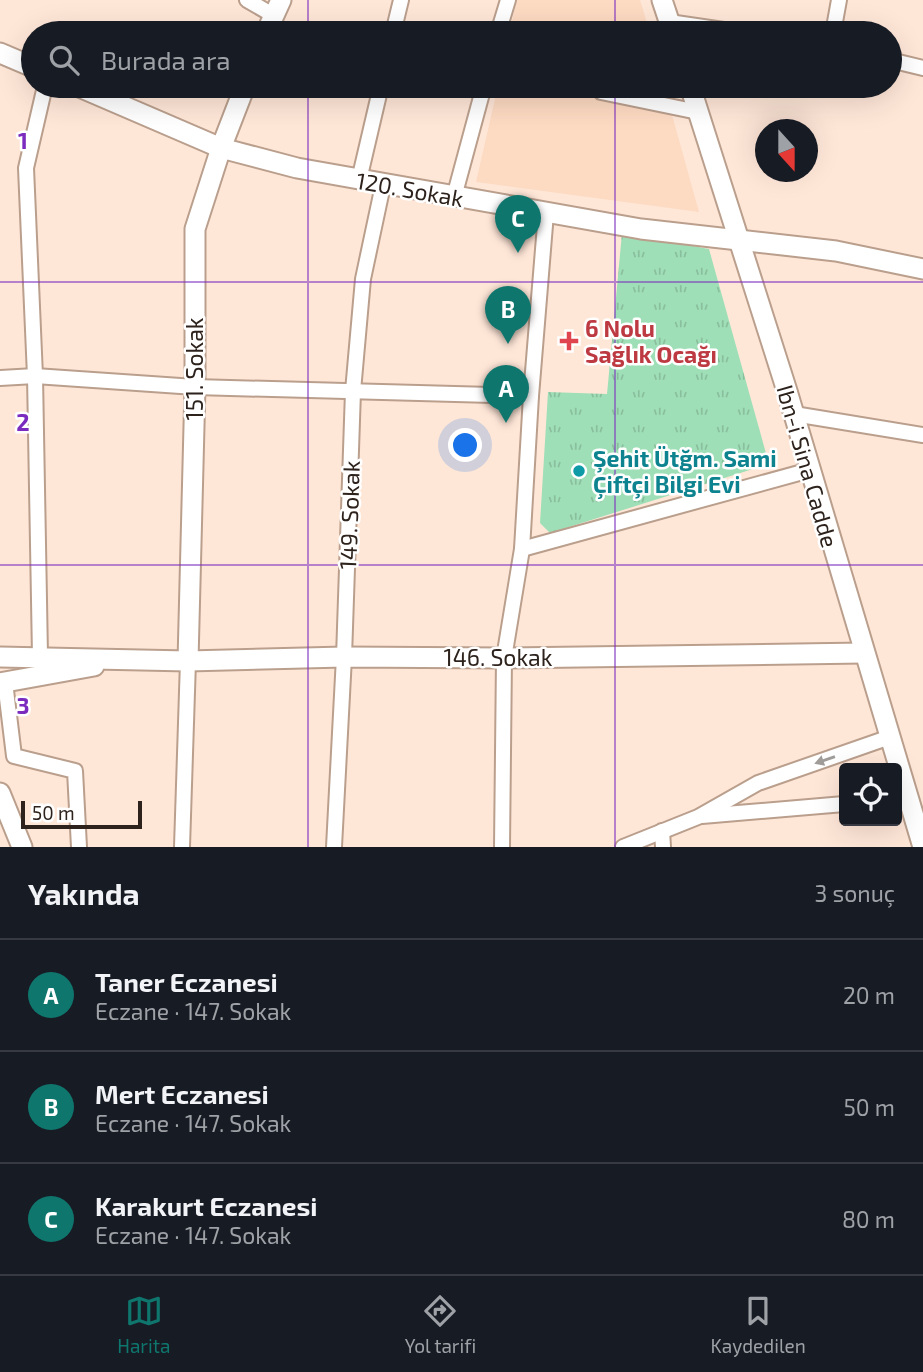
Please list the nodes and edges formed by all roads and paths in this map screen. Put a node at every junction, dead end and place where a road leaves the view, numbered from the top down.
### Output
1 (247, 0) edge
2 (401, 0) edge
3 (508, 0) edge
4 (662, 0) edge
5 (839, 0) edge
6 (273, 16) edge
7 (396, 21) edge
8 (502, 21) edge
9 (669, 21) edge
10 (835, 21) edge
11 (0, 52) edge
12 (21, 62) edge
13 (902, 63) edge
14 (923, 68) edge
15 (42, 98) edge
16 (105, 98) edge
17 (240, 98) edge
18 (378, 98) edge
19 (481, 98) edge
20 (630, 98) edge
21 (694, 98) edge
22 (698, 112) junction
23 (221, 148) junction
24 (359, 180) junction
25 (383, 185) junction
26 (454, 197) junction
27 (546, 213) junction
28 (740, 241) junction
29 (923, 269) edge
30 (35, 376) junction
31 (0, 378) edge
32 (195, 387) junction
33 (353, 391) junction
34 (531, 396) junction
35 (794, 414) junction
36 (923, 435) edge
37 (810, 470) junction
38 (522, 550) junction
39 (864, 653) junction
40 (40, 656) junction
41 (0, 657) edge
42 (344, 657) junction
43 (504, 658) junction
44 (133, 660) junction
45 (188, 661) junction
46 (3, 682) edge
47 (890, 737) junction
48 (895, 763) edge
49 (0, 793) edge
50 (902, 799) edge
51 (839, 804) edge
52 (698, 817) junction
53 (662, 831) junction
54 (22, 847) edge
55 (79, 847) edge
56 (182, 847) edge
57 (334, 847) edge
58 (502, 847) edge
59 (623, 847) edge
60 (663, 847) edge
61 (923, 847) edge

1 - 6 street
2 - 7 street
3 - 8 street
4 - 9 street
5 - 10 street
11 - 12 street
13 - 14 street
15 - 30 street
16 - 23 street, 120. Sokak
17 - 23 street, 151. Sokak
18 - 24 street
19 - 26 street
20 - 22 street
21 - 22 street, Ibn-i Sina Cadde
22 - 28 street, Ibn-i Sina Cadde
23 - 24 street, 120. Sokak
23 - 32 street, 151. Sokak
24 - 25 street, 120. Sokak
25 - 26 street, 120. Sokak
25 - 33 street, 149. Sokak
26 - 27 street, 120. Sokak
27 - 28 street, 120. Sokak
27 - 34 street
28 - 29 street, 120. Sokak
28 - 35 street, Ibn-i Sina Cadde
30 - 31 street
30 - 32 street
30 - 40 street
32 - 33 street
32 - 45 street, 151. Sokak
33 - 34 street
33 - 42 street, 149. Sokak
34 - 38 street
35 - 36 street
35 - 37 street, Ibn-i Sina Cadde
37 - 38 street
37 - 39 street, Ibn-i Sina Cadde
38 - 43 street
39 - 43 street, 146. Sokak
39 - 47 street, Ibn-i Sina Cadde
40 - 41 street, 146. Sokak
40 - 44 street, 146. Sokak
42 - 43 street, 146. Sokak
42 - 45 street, 146. Sokak
42 - 57 street, 149. Sokak
43 - 58 street
44 - 45 street, 146. Sokak
44 - 46 street, 146. Sokak
45 - 56 street
46 - 55 street
47 - 48 street, Ibn-i Sina Cadde
47 -> 52 street
49 - 54 street
50 - 61 street, Ibn-i Sina Cadde
51 - 52 street
52 - 53 street
53 - 59 street
53 - 60 street

